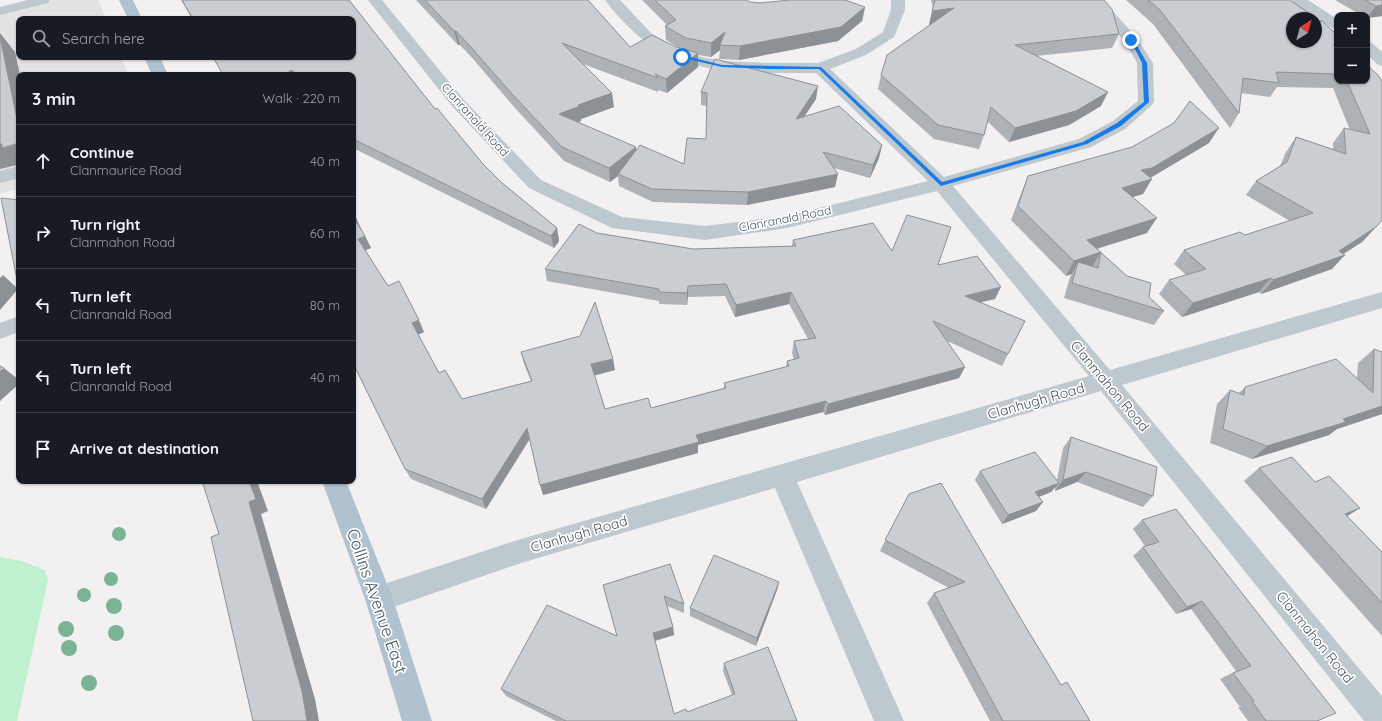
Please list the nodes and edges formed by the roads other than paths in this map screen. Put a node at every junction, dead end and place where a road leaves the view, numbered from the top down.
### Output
1 (43, 0) edge
2 (126, 0) edge
3 (375, 0) edge
4 (612, 0) edge
5 (898, 0) edge
6 (1095, 0) edge
7 (1299, 0) edge
8 (0, 11) edge
9 (134, 16) edge
10 (1334, 23) edge
11 (1369, 48) edge
12 (153, 60) edge
13 (1382, 61) edge
14 (820, 68) junction
15 (159, 72) edge
16 (16, 173) edge
17 (0, 177) edge
18 (941, 184) junction
19 (1382, 300) edge
20 (16, 325) edge
21 (0, 331) edge
22 (1106, 381) junction
23 (781, 474) junction
24 (335, 484) edge
25 (379, 599) junction
26 (1382, 720) edge
27 (418, 721) edge
28 (889, 721) edge

1 - 8 street
2 - 9 main road
3 - 18 street, Clanranald Road
4 - 14 street
5 - 14 street
6 - 18 street, Clanranald Road
7 - 10 street
11 - 13 street
12 - 15 main road
14 - 18 street, Clanmahon Road
16 - 17 street
18 - 22 street, Clanmahon Road
19 - 22 street, Clanhugh Road
20 - 21 street
22 - 23 street, Clanhugh Road
22 - 26 street, Clanmahon Road
23 - 25 street, Clanhugh Road
23 - 28 street
24 - 25 main road, Collins Avenue East
25 - 27 main road, Collins Avenue East

